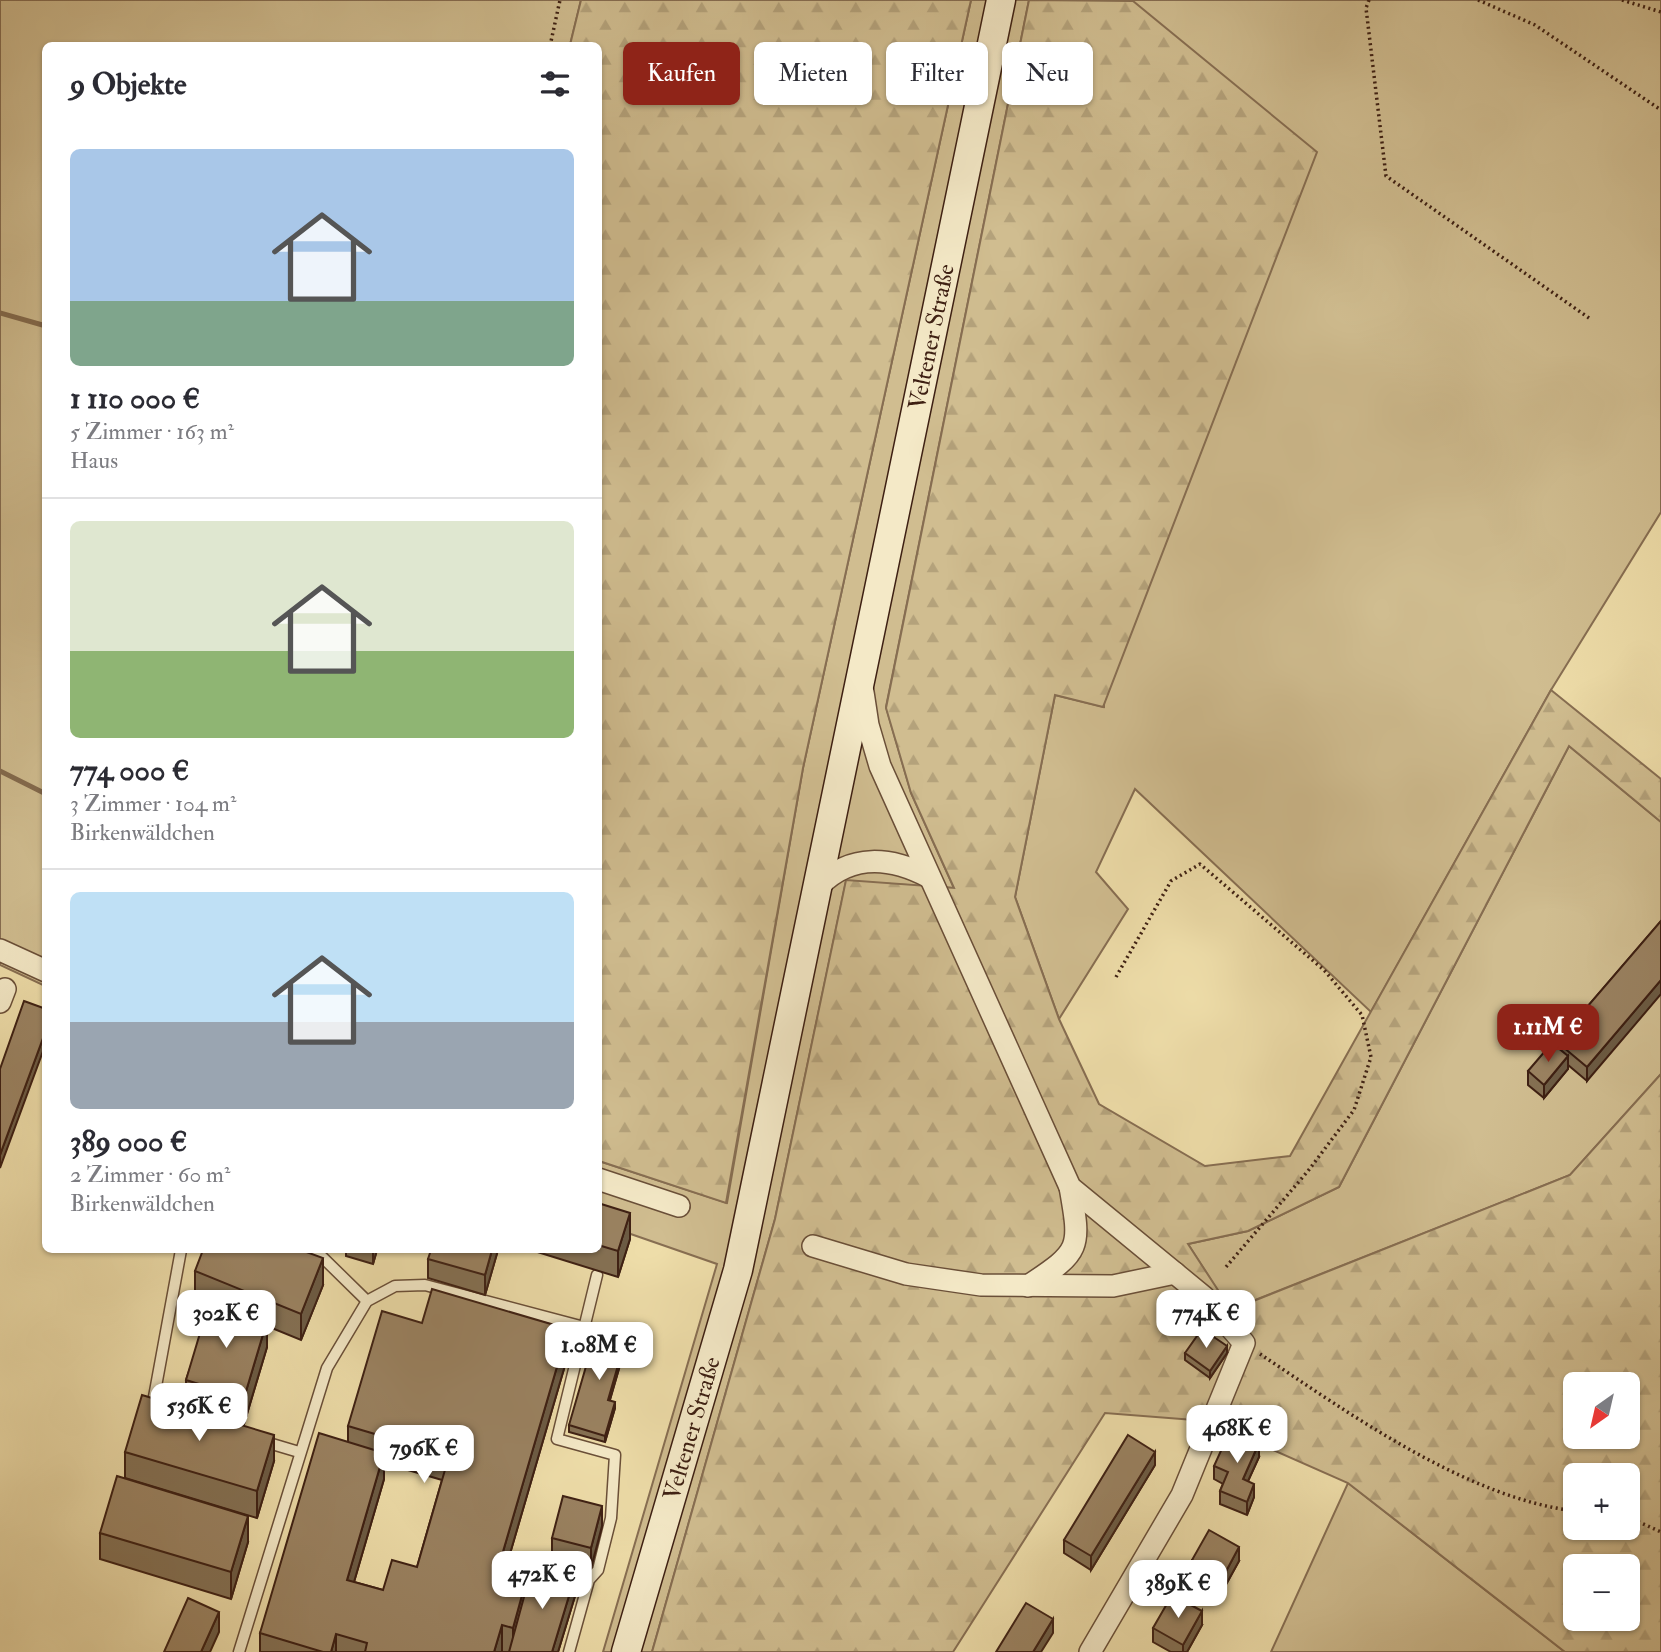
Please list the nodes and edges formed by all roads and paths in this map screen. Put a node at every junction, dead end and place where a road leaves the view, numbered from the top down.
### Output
1 (560, 0) edge
2 (1001, 0) edge
3 (1370, 0) edge
4 (1478, 0) edge
5 (1622, 0) edge
6 (1661, 12) edge
7 (551, 42) edge
8 (1661, 110) edge
9 (1589, 318) dead end
10 (862, 672) junction
11 (929, 877) junction
12 (819, 886) junction
13 (0, 950) edge
14 (42, 969) edge
15 (1116, 977) dead end
16 (602, 1181) edge
17 (1070, 1187) junction
18 (679, 1206) dead end
19 (813, 1246) dead end
20 (180, 1253) edge
21 (317, 1253) edge
22 (1226, 1267) dead end
23 (1175, 1273) junction
24 (597, 1275) dead end
25 (1028, 1286) junction
26 (367, 1301) junction
27 (584, 1327) junction
28 (1244, 1343) junction
29 (166, 1412) edge
30 (246, 1436) edge
31 (299, 1452) junction
32 (1563, 1510) edge
33 (1640, 1522) edge
34 (1661, 1532) edge
35 (239, 1652) edge
36 (569, 1652) edge
37 (626, 1652) edge
38 (1090, 1652) edge

1 - 7 path
2 - 10 main road, Veltener Straße
3 - 9 path
4 - 8 path
5 - 6 path
10 - 11 street
10 - 12 main road, Veltener Straße
11 - 12 street
11 - 17 street
12 - 37 main road, Veltener Straße
13 - 14 street
15 - 22 path
16 - 18 street
17 - 23 street
17 - 25 street
19 - 25 street
20 - 29 lane
21 - 26 lane
23 - 25 street
23 - 28 street
24 - 27 lane
26 - 27 lane
26 - 31 lane
27 - 36 lane
28 - 32 path
28 - 38 street
30 - 31 lane
31 - 35 lane
33 - 34 path

